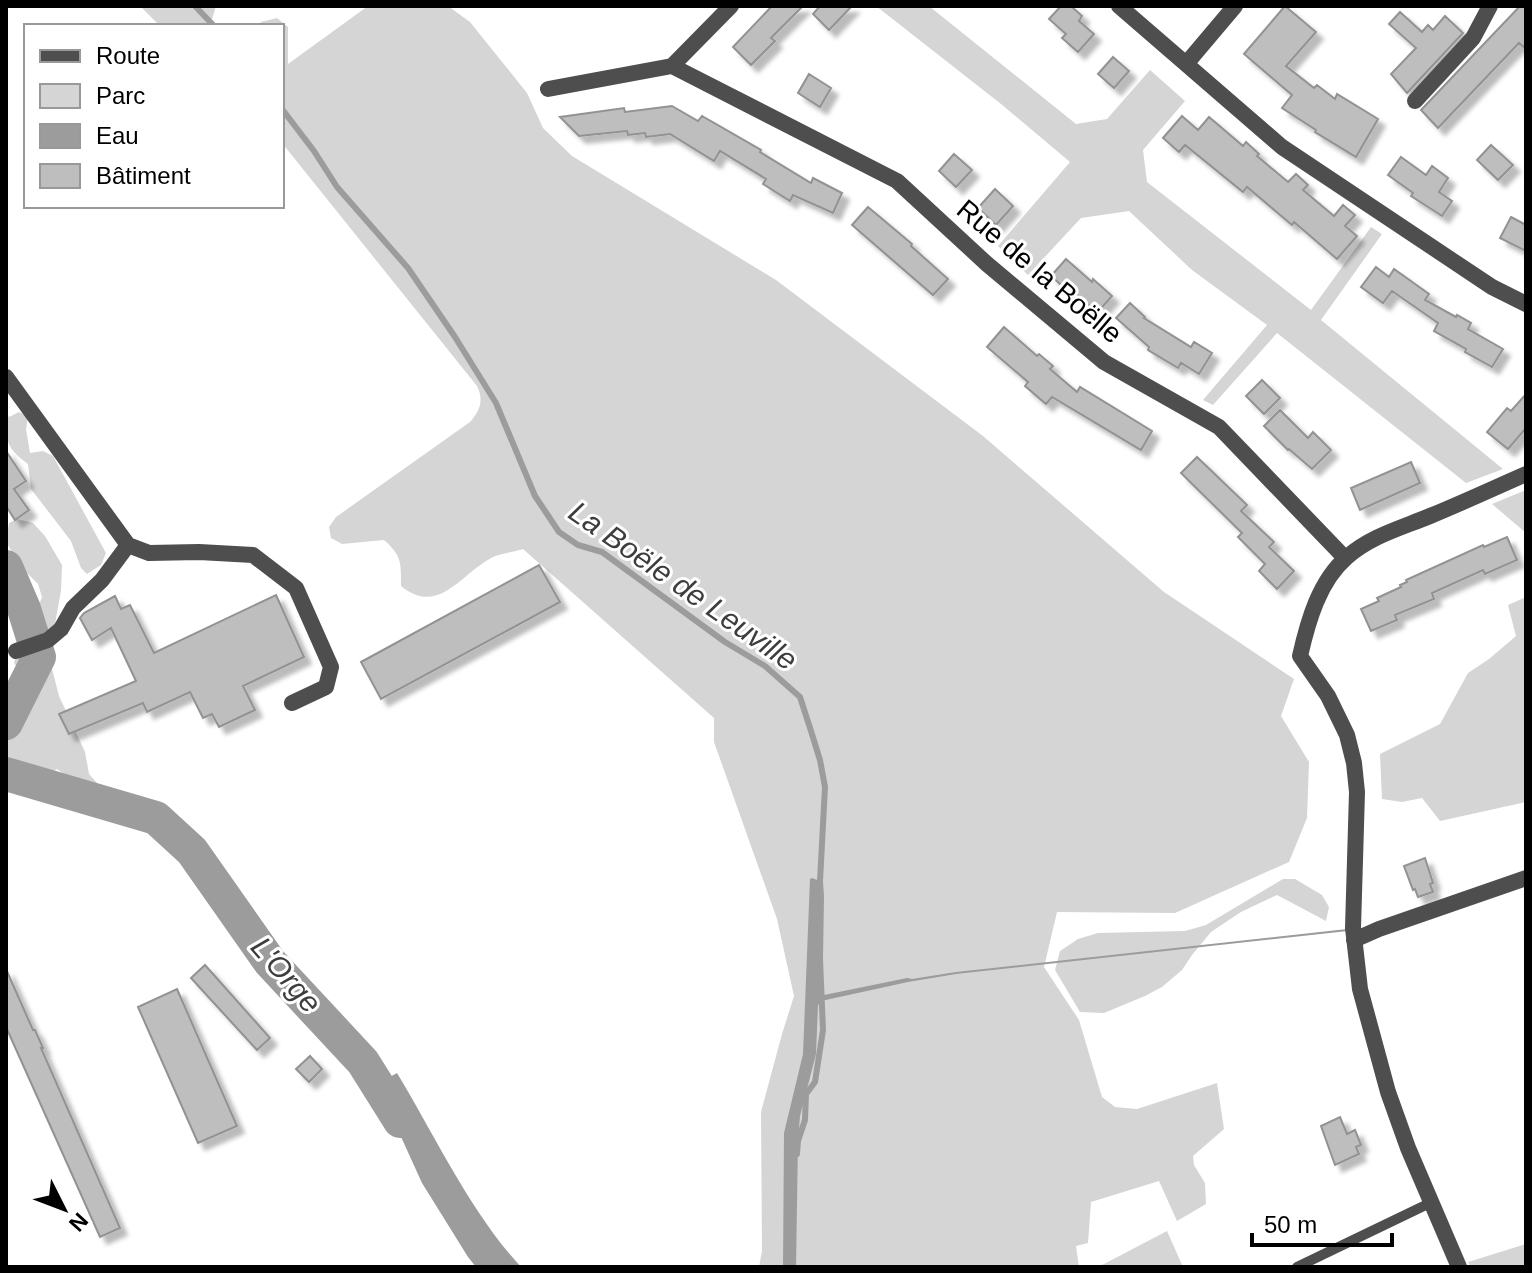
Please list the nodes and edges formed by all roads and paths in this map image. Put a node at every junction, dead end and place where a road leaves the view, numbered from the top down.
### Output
1 (731, 6) edge
2 (1119, 6) edge
3 (1235, 6) edge
4 (1490, 6) edge
5 (1186, 64) junction
6 (672, 66) junction
7 (548, 89) dead end
8 (1415, 101) dead end
9 (1526, 304) edge
10 (6, 377) edge
11 (1526, 474) edge
12 (128, 545) junction
13 (1345, 558) junction
14 (11, 651) edge
15 (292, 703) dead end
16 (1526, 878) edge
17 (1354, 940) junction
18 (1430, 1203) junction
19 (1297, 1267) edge
20 (1459, 1267) edge

1 - 6 street
2 - 5 street
3 - 5 street
4 - 8 street
5 - 9 street
6 - 7 street
6 - 13 street, Rue de la Boëlle
10 - 12 street
11 - 13 street
12 - 14 street
12 - 15 street
13 - 17 street
16 - 17 street
17 - 18 street
18 - 19 lane
18 - 20 street

